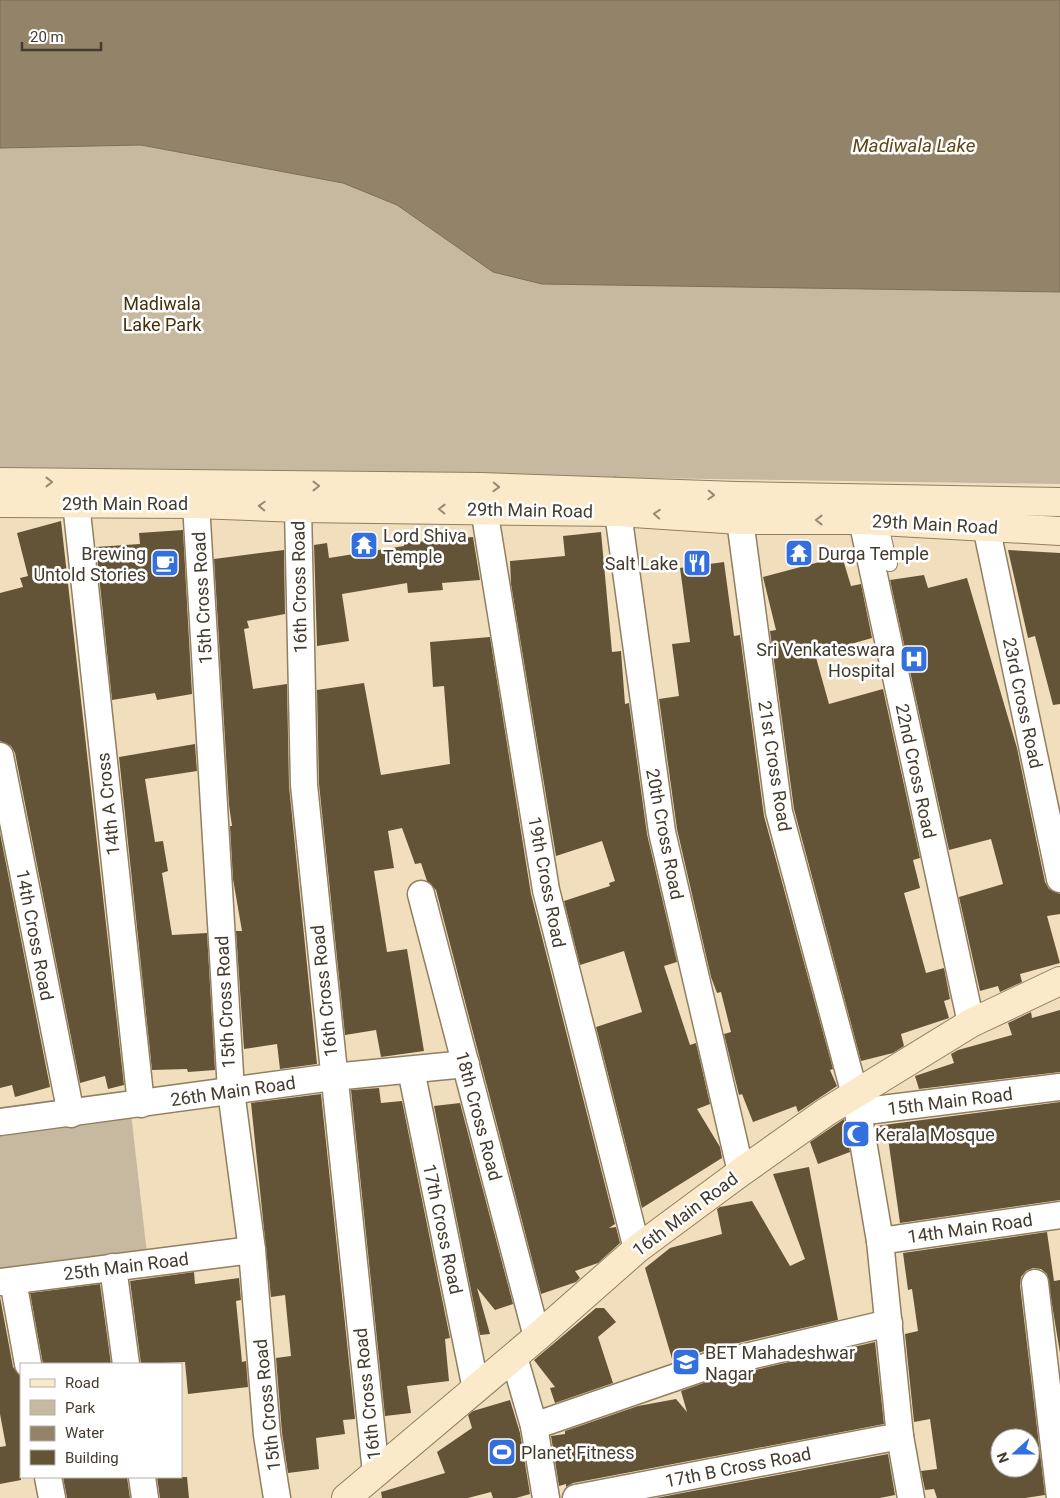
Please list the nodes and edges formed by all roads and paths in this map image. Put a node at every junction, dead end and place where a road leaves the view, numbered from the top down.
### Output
1 (0, 482) edge
2 (616, 501) junction
3 (1060, 502) edge
4 (0, 503) edge
5 (76, 503) junction
6 (196, 504) junction
7 (298, 508) junction
8 (484, 510) junction
9 (740, 520) junction
10 (871, 520) junction
11 (986, 526) junction
12 (1060, 530) edge
13 (890, 564) dead end
14 (0, 756) edge
15 (1060, 879) edge
16 (421, 894) dead end
17 (1060, 981) edge
18 (971, 1023) junction
19 (466, 1064) junction
20 (411, 1070) junction
21 (333, 1077) junction
22 (1060, 1087) edge
23 (230, 1090) junction
24 (857, 1103) junction
25 (141, 1104) junction
26 (71, 1114) junction
27 (0, 1122) edge
28 (740, 1172) junction
29 (1060, 1215) edge
30 (880, 1241) junction
31 (637, 1249) junction
32 (252, 1250) junction
33 (113, 1267) junction
34 (6, 1281) edge
35 (1035, 1283) dead end
36 (889, 1323) junction
37 (537, 1337) junction
38 (514, 1357) junction
39 (28, 1363) edge
40 (126, 1363) edge
41 (476, 1389) junction
42 (1056, 1422) edge
43 (534, 1426) junction
44 (900, 1436) junction
45 (376, 1473) junction
46 (48, 1478) edge
47 (142, 1478) edge
48 (52, 1498) edge
49 (145, 1498) edge
50 (277, 1498) edge
51 (346, 1498) edge
52 (546, 1498) edge
53 (576, 1498) edge
54 (911, 1498) edge
55 (1060, 1498) edge

1 -> 2 main road, 29th Main Road
2 -> 3 main road, 29th Main Road
2 - 8 main road, 29th Main Road
9 -> 2 main road, 29th Main Road
2 - 28 street, 20th Cross Road
4 - 5 main road, 29th Main Road
5 - 6 main road, 29th Main Road
5 - 25 street, 14th A Cross
7 -> 6 main road, 29th Main Road
6 - 23 street, 15th Cross Road
8 -> 7 main road, 29th Main Road
7 - 21 street, 16th Cross Road
8 - 31 street, 19th Cross Road
10 -> 9 main road, 29th Main Road
9 - 24 street, 21st Cross Road
10 - 11 main road, 29th Main Road
10 - 13 lane
10 - 18 street, 22nd Cross Road
11 - 12 main road, 29th Main Road
11 - 15 street, 23rd Cross Road
14 - 26 street, 14th Cross Road
16 - 19 street, 18th Cross Road
17 - 18 main road, 16th Main Road
18 - 24 main road, 16th Main Road
19 - 20 street, 26th Main Road
19 - 37 street, 18th Cross Road
20 - 21 street, 26th Main Road
20 - 41 street, 17th Cross Road
21 - 23 street, 26th Main Road
21 - 45 street, 16th Cross Road
22 - 24 street, 15th Main Road
23 - 25 street, 26th Main Road
23 - 32 street, 15th Cross Road
24 - 28 main road, 16th Main Road
24 - 30 street, 21st Cross Road
25 - 26 street, 26th Main Road
26 - 27 street, 26th Main Road
28 - 31 main road, 16th Main Road
29 - 30 street, 14th Main Road
30 - 36 street, 21st Cross Road
31 - 37 main road, 16th Main Road
32 - 33 street, 25th Main Road
32 - 50 street, 15th Cross Road
33 - 34 street, 25th Main Road
33 - 40 street
34 - 39 street
35 - 42 street
36 - 43 street
36 - 44 street, 21st Cross Road
37 - 38 main road, 16th Main Road
38 - 41 main road, 16th Main Road
38 - 43 street
41 - 45 main road, 16th Main Road
42 - 55 street
43 - 52 street
44 - 53 street, 17th B Cross Road
44 - 54 street, 21st Cross Road
45 - 51 main road, 16th Main Road
46 - 48 street
47 - 49 street

